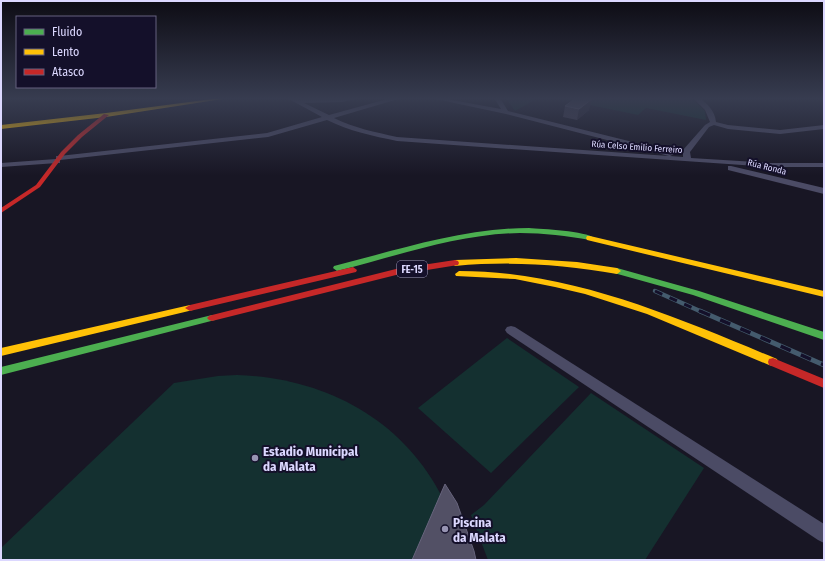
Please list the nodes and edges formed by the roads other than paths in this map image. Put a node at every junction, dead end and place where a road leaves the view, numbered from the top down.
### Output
1 (26, 124) edge
2 (95, 124) edge
3 (306, 124) edge
4 (340, 124) edge
5 (555, 124) edge
6 (711, 124) edge
7 (717, 124) edge
8 (1, 127) edge
9 (823, 127) edge
10 (58, 159) junction
11 (688, 160) junction
12 (706, 162) junction
13 (1, 165) edge
14 (824, 165) edge
15 (824, 191) edge
16 (1, 211) edge
17 (430, 254) dead end
18 (453, 274) dead end
19 (438, 275) dead end
20 (267, 290) junction
21 (824, 294) edge
22 (291, 299) junction
23 (511, 330) dead end
24 (85, 332) junction
25 (29, 336) dead end
26 (824, 336) edge
27 (1, 352) edge
28 (1, 371) edge
29 (824, 384) edge
30 (824, 534) edge

1 - 8 main road
2 - 10 main road
3 - 10 street
4 - 11 street, Rúa Celso Emilio Ferreiro
5 - 11 street
6 - 11 street
7 - 9 street
10 - 13 street
10 - 16 main road
11 - 12 street, Rúa Celso Emilio Ferreiro
12 - 14 street, Rúa Celso Emilio Ferreiro
12 - 15 street, Rúa Ronda
17 - 20 main road, FE-15
18 - 29 main road
19 - 22 main road
20 - 21 main road
20 - 24 main road, FE-15
22 - 26 main road, FE-15
22 - 28 main road, FE-15
23 - 30 street
24 - 25 main road
24 - 27 main road, FE-15

